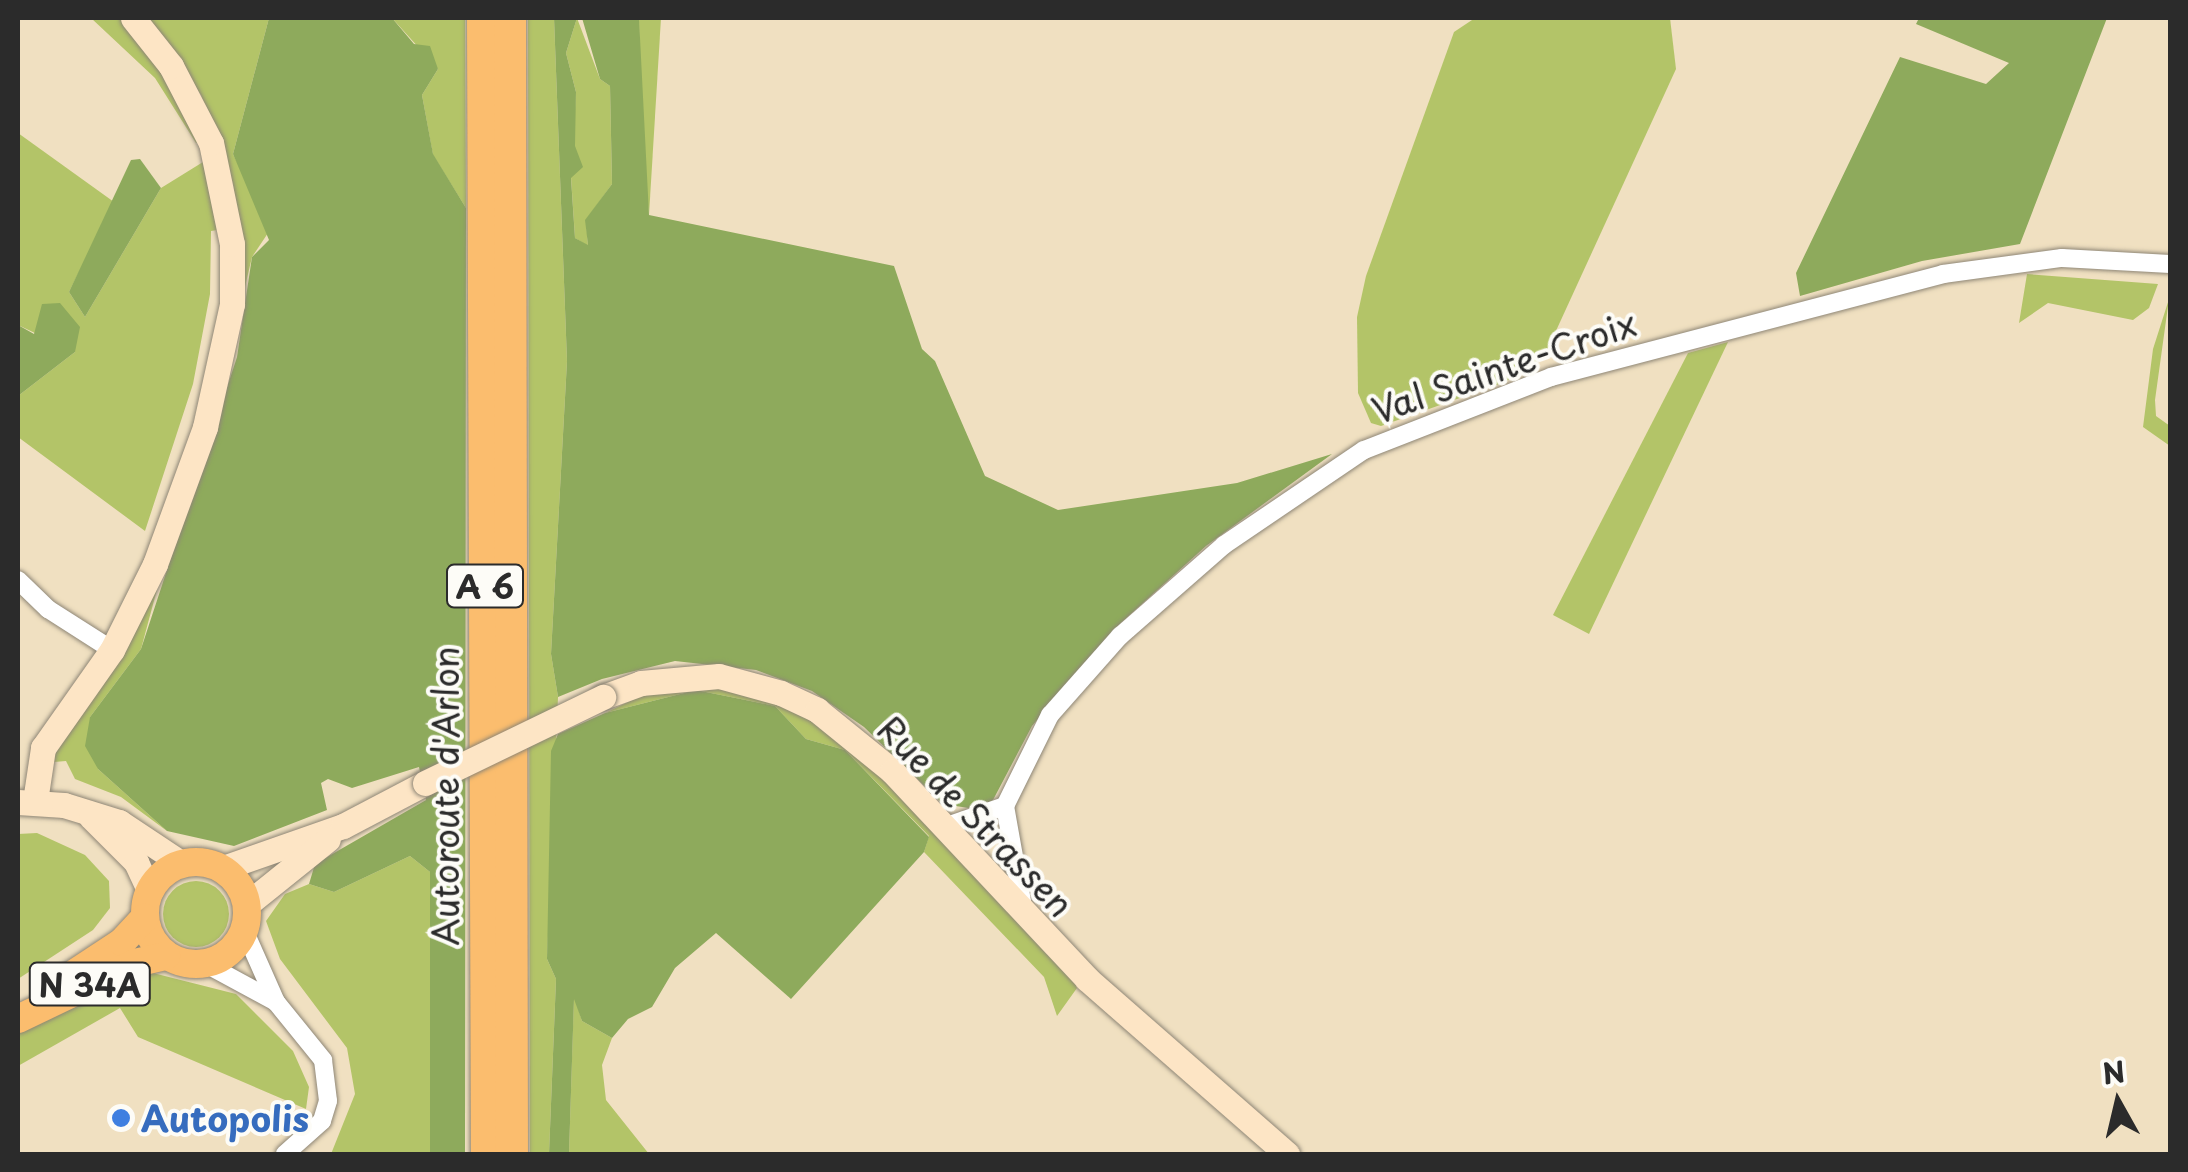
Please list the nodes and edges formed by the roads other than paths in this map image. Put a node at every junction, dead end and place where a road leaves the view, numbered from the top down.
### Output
1 (133, 18) edge
2 (482, 18) edge
3 (510, 18) edge
4 (2170, 264) edge
5 (18, 580) edge
6 (112, 650) junction
7 (26, 802) edge
8 (1004, 806) junction
9 (88, 813) junction
10 (343, 826) junction
11 (944, 827) junction
12 (181, 864) junction
13 (222, 868) junction
14 (147, 905) junction
15 (1025, 918) junction
16 (245, 919) junction
17 (166, 956) junction
18 (206, 964) junction
19 (276, 1002) junction
20 (18, 1011) edge
21 (18, 1019) edge
22 (285, 1154) edge
23 (486, 1154) edge
24 (512, 1154) edge
25 (1287, 1154) edge

1 - 6 main road
2 - 23 highway, Autoroute d'Arlon / A 6
3 - 24 highway, Autoroute d'Arlon / A 6
4 - 8 street, Val Sainte-Croix
5 - 6 street
6 - 7 main road
7 - 9 main road
8 - 11 street
8 - 15 street
9 - 12 main road
9 - 14 main road
10 - 11 main road, Rue de Strassen, bridge
10 - 13 main road, Rue de Strassen
10 - 16 main road, Rue de Strassen
11 - 15 main road, Rue de Strassen
12 - 13 main road
12 - 14 main road
13 - 16 main road
14 - 17 main road
14 - 20 main road, N 34A
15 - 25 main road, Rue de Strassen
16 - 18 main road
16 - 19 street
17 - 18 main road
17 - 21 main road, N 34A
18 - 19 street
19 - 22 street

